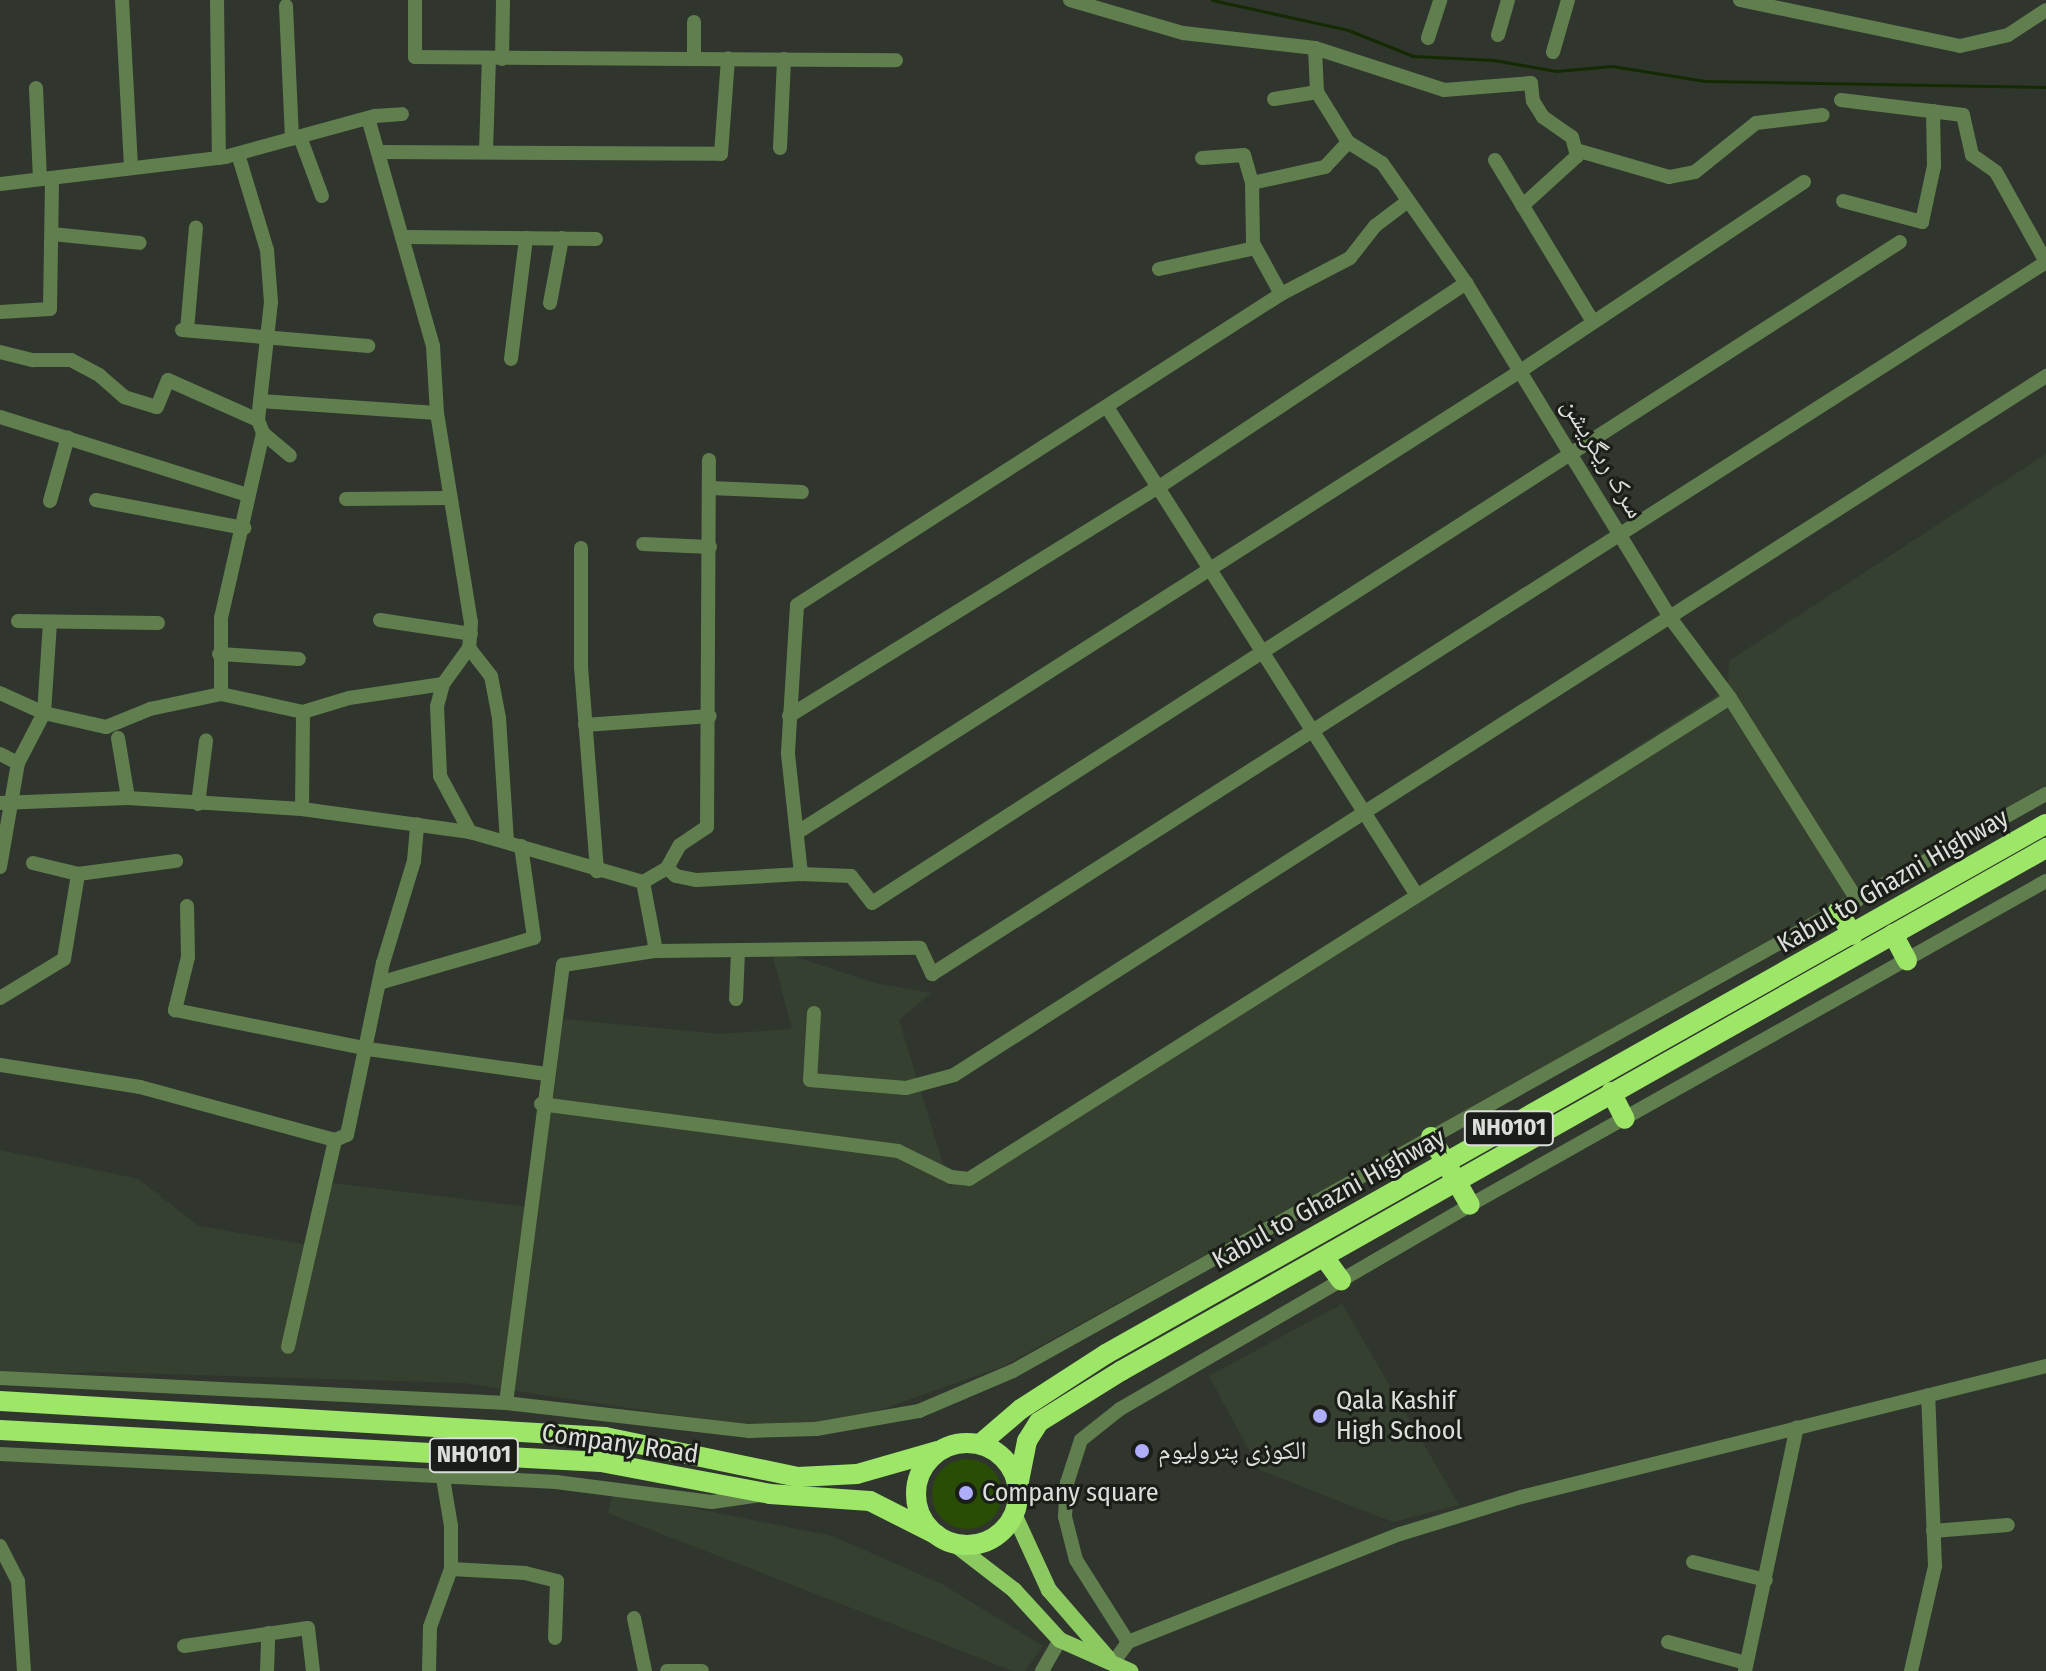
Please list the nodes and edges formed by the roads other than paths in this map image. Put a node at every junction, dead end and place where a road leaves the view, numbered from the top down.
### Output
1 (122, 0) edge
2 (217, 0) edge
3 (415, 0) edge
4 (503, 0) edge
5 (1070, 0) edge
6 (1440, 0) edge
7 (1508, 0) edge
8 (1568, 0) edge
9 (1740, 0) edge
10 (286, 6) dead end
11 (1812, 7) edge
12 (2046, 10) edge
13 (694, 22) dead end
14 (1498, 35) dead end
15 (1428, 38) dead end
16 (1315, 48) junction
17 (1553, 52) dead end
18 (694, 58) junction
19 (728, 58) junction
20 (496, 59) junction
21 (784, 59) junction
22 (896, 60) dead end
23 (36, 88) dead end
24 (1317, 92) junction
25 (1274, 99) dead end
26 (1841, 100) dead end
27 (1933, 111) junction
28 (402, 114) dead end
29 (1823, 115) dead end
30 (368, 118) junction
31 (296, 138) junction
32 (1348, 142) junction
33 (780, 148) dead end
34 (1576, 150) junction
35 (378, 152) junction
36 (486, 152) junction
37 (238, 154) junction
38 (219, 158) junction
39 (1202, 158) dead end
40 (1495, 160) dead end
41 (131, 168) junction
42 (46, 178) junction
43 (1804, 182) dead end
44 (1252, 183) junction
45 (0, 184) edge
46 (322, 196) dead end
47 (1408, 201) junction
48 (1843, 201) dead end
49 (1522, 206) junction
50 (196, 227) dead end
51 (52, 234) junction
52 (405, 237) junction
53 (526, 238) junction
54 (562, 238) junction
55 (596, 239) dead end
56 (1900, 242) dead end
57 (140, 243) dead end
58 (1255, 248) junction
59 (2046, 262) edge
60 (1159, 269) dead end
61 (1466, 283) junction
62 (1281, 294) junction
63 (550, 303) dead end
64 (0, 312) edge
65 (1593, 322) junction
66 (267, 338) junction
67 (368, 346) dead end
68 (0, 352) edge
69 (511, 359) dead end
70 (1522, 370) junction
71 (2046, 376) edge
72 (260, 401) junction
73 (1107, 407) junction
74 (437, 413) junction
75 (0, 417) edge
76 (261, 427) junction
77 (68, 437) junction
78 (1572, 451) junction
79 (290, 456) dead end
80 (709, 460) dead end
81 (1159, 487) junction
82 (710, 488) junction
83 (802, 492) dead end
84 (248, 495) junction
85 (448, 498) junction
86 (346, 499) dead end
87 (96, 500) dead end
88 (50, 501) dead end
89 (244, 528) junction
90 (1621, 533) junction
91 (643, 544) dead end
92 (710, 547) junction
93 (581, 548) dead end
94 (1210, 566) junction
95 (1671, 619) junction
96 (380, 620) dead end
97 (18, 621) dead end
98 (50, 622) junction
99 (158, 623) dead end
100 (470, 641) junction
101 (1263, 649) junction
102 (219, 654) junction
103 (299, 659) dead end
104 (443, 684) junction
105 (0, 693) edge
106 (221, 694) junction
107 (1730, 698) junction
108 (303, 712) junction
109 (44, 713) junction
110 (710, 716) junction
111 (789, 716) junction
112 (585, 725) junction
113 (1313, 730) junction
114 (118, 738) dead end
115 (206, 741) dead end
116 (0, 754) edge
117 (18, 763) junction
118 (2046, 794) edge
119 (128, 798) junction
120 (6, 801) edge
121 (198, 804) junction
122 (302, 809) junction
123 (1364, 813) junction
124 (417, 824) junction
125 (2046, 824) edge
126 (470, 832) junction
127 (798, 832) junction
128 (514, 844) junction
129 (2046, 848) edge
130 (176, 861) dead end
131 (33, 863) dead end
132 (0, 867) edge
133 (667, 868) junction
134 (597, 871) junction
135 (78, 874) junction
136 (801, 874) junction
137 (2046, 881) edge
138 (643, 882) junction
139 (1416, 894) junction
140 (1857, 900) junction
141 (187, 906) dead end
142 (1838, 911) junction
143 (1893, 934) junction
144 (1853, 935) junction
145 (656, 951) junction
146 (738, 952) junction
147 (1832, 957) junction
148 (1907, 960) junction
149 (379, 983) junction
150 (0, 998) edge
151 (736, 999) dead end
152 (814, 1013) dead end
153 (368, 1049) junction
154 (0, 1065) edge
155 (546, 1074) junction
156 (1611, 1092) junction
157 (541, 1104) junction
158 (1625, 1119) junction
159 (1431, 1137) junction
160 (335, 1140) junction
161 (1450, 1172) junction
162 (1470, 1205) junction
163 (1324, 1257) junction
164 (1341, 1280) junction
165 (288, 1347) dead end
166 (2046, 1366) edge
167 (0, 1378) edge
168 (1928, 1395) junction
169 (0, 1401) edge
170 (506, 1403) junction
171 (1797, 1427) junction
172 (0, 1430) edge
173 (980, 1444) junction
174 (938, 1451) junction
175 (0, 1454) edge
176 (443, 1478) junction
177 (1018, 1486) junction
178 (770, 1494) junction
179 (1014, 1514) junction
180 (2008, 1525) dead end
181 (1933, 1531) junction
182 (945, 1539) junction
183 (0, 1546) edge
184 (1693, 1562) dead end
185 (451, 1569) junction
186 (1766, 1580) junction
187 (634, 1618) dead end
188 (268, 1633) junction
189 (555, 1638) dead end
190 (1060, 1640) junction
191 (1128, 1642) junction
192 (1668, 1642) dead end
193 (184, 1646) dead end
194 (1117, 1667) edge
195 (1746, 1667) edge
196 (24, 1671) edge
197 (267, 1671) edge
198 (313, 1671) edge
199 (429, 1671) edge
200 (645, 1671) edge
201 (667, 1671) edge
202 (702, 1671) edge
203 (1042, 1671) edge
204 (1130, 1671) edge
205 (1911, 1671) edge

1 - 41 street
2 - 38 street
3 - 20 street
4 - 20 street
5 - 16 street
6 - 15 street
7 - 14 street
8 - 17 street
9 - 11 street
10 - 31 street
11 - 12 street
13 - 18 street
16 - 24 street, سرک ریگریشن
16 - 34 street
18 - 19 street
18 - 20 street
19 - 21 street
19 - 36 street
20 - 36 street
21 - 22 street
21 - 33 street
23 - 42 street
24 - 25 street
24 - 32 street, سرک ریگریشن
26 - 27 street
27 - 48 street
27 - 59 street
28 - 30 street
29 - 34 street
30 - 31 street
30 - 35 street
31 - 37 street
31 - 46 street
32 - 44 street
32 - 47 street, سرک ریگریشن
34 - 49 street
35 - 36 street
35 - 52 street
37 - 38 street
37 - 66 street
38 - 41 street
39 - 44 street
40 - 49 street
41 - 42 street
42 - 45 street
42 - 51 street
43 - 65 street
44 - 58 street
47 - 61 street, سرک ریگریشن
47 - 62 street
49 - 65 street
50 - 66 street
51 - 57 street
51 - 64 street
52 - 53 street
52 - 74 street
53 - 54 street
53 - 69 street
54 - 55 street
54 - 63 street
56 - 78 street
58 - 60 street
58 - 62 street
59 - 90 street
61 - 70 street, سرک ریگریشن
61 - 81 street
62 - 73 street
65 - 70 street
66 - 67 street
66 - 72 street
68 - 76 street
70 - 78 street, سرک ریگریشن
70 - 94 street
71 - 95 street
72 - 74 street
72 - 76 street
73 - 81 street
73 - 111 street
74 - 85 street
75 - 77 street
76 - 79 street
76 - 84 street
77 - 84 street
77 - 88 street
78 - 90 street, سرک ریگریشن
78 - 101 street
80 - 82 street
81 - 94 street
81 - 111 street
82 - 83 street
82 - 92 street
84 - 89 street
85 - 86 street
85 - 100 street
87 - 89 street
89 - 102 street
90 - 95 street, سرک ریگریشن
90 - 113 street
91 - 92 street
92 - 110 street
93 - 112 street
94 - 101 street
94 - 127 street
95 - 107 street, سرک ریگریشن
95 - 123 street
96 - 100 street
97 - 98 street
98 - 99 street
98 - 109 street
100 - 104 street
100 - 128 street
101 - 113 street
101 - 136 street
102 - 103 street
102 - 106 street
104 - 108 street
104 - 126 street
105 - 109 street
106 - 108 street
106 - 109 street
107 - 139 street
107 - 140 street, سرک ریگریشن
108 - 122 street
109 - 117 street
110 - 112 street
110 - 133 street
111 - 127 street
112 - 134 street
113 - 123 street
113 - 146 street
114 - 119 street
115 - 121 street
116 - 117 street
117 - 120 street
118 - 140 street
119 - 120 street
119 - 121 street
120 - 132 street
121 - 122 street
122 - 124 street
123 - 139 street
123 - 152 street
124 - 126 street
124 - 149 street
125 - 144 highway, Kabul to Ghazni Highway / NH0101
126 - 128 street
127 - 136 street
128 - 134 street
128 - 149 street
129 - 143 highway, Kabul to Ghazni Highway / NH0101
130 - 135 street
131 - 135 street
133 - 136 street
133 - 138 street
134 - 138 street
135 - 150 street
137 - 148 street
138 - 145 street
139 - 157 street
140 - 142 street
141 - 153 street
142 - 144 highway
142 - 159 street
143 - 147 highway, Kabul to Ghazni Highway / NH0101
143 - 148 highway
144 - 147 highway, Kabul to Ghazni Highway / NH0101
145 - 146 street
145 - 155 street
146 - 151 street
147 - 156 highway, Kabul to Ghazni Highway / NH0101
147 - 161 highway, Kabul to Ghazni Highway / NH0101
148 - 158 street
149 - 153 street
153 - 155 street
153 - 160 street
154 - 160 street
155 - 157 street
156 - 158 highway
156 - 161 highway, Kabul to Ghazni Highway / NH0101
157 - 170 street
158 - 162 street
159 - 161 highway
159 - 170 street
160 - 165 street
161 - 162 highway
161 - 163 highway, Kabul to Ghazni Highway / NH0101
161 - 173 highway, Kabul to Ghazni Highway / NH0101
162 - 164 street
163 - 164 highway
163 - 177 highway, Kabul to Ghazni Highway / NH0101
164 - 191 street
166 - 168 street
167 - 170 street
168 - 171 street
168 - 181 street
169 - 174 highway, Company Road / NH0101
171 - 186 street
171 - 191 street
172 - 178 highway, Company Road / NH0101
173 - 174 highway, NH0101
173 - 177 highway
174 - 182 highway
175 - 176 street
176 - 178 street
176 - 185 street
177 - 179 highway, NH0101
178 - 182 highway, Company Road / NH0101
179 - 182 highway
179 - 194 main road
180 - 181 street
181 - 205 street
182 - 190 main road
183 - 196 street
184 - 186 street
185 - 189 street
185 - 199 street
186 - 195 street
187 - 200 street
188 - 193 street
188 - 197 street
188 - 198 street
190 - 194 main road
190 - 203 street
191 - 194 street
192 - 195 street
194 - 204 main road
201 - 202 street

